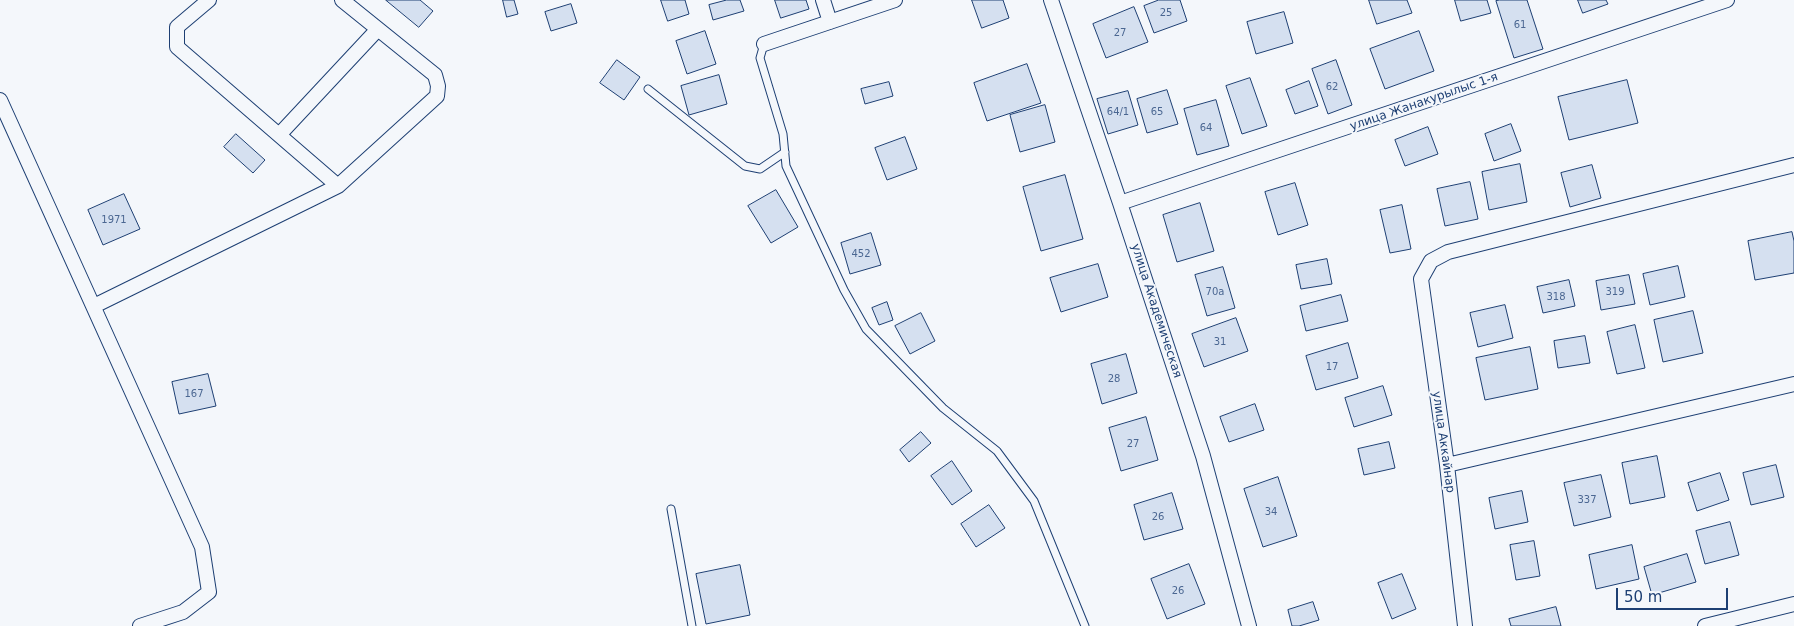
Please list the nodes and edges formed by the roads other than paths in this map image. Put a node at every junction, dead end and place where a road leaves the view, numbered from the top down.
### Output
1 (209, 0) edge
2 (342, 0) edge
3 (823, 0) edge
4 (895, 0) edge
5 (1051, 0) edge
6 (1727, 0) edge
7 (830, 22) junction
8 (378, 29) junction
9 (764, 44) joint
10 (648, 89) dead end
11 (0, 100) edge
12 (279, 135) junction
13 (785, 152) junction
14 (1794, 165) edge
15 (338, 186) junction
16 (1120, 203) junction
17 (94, 306) junction
18 (1794, 384) edge
19 (1447, 465) junction
20 (671, 509) dead end
21 (1794, 604) edge
22 (140, 626) edge
23 (692, 626) edge
24 (1086, 626) edge
25 (1249, 626) edge
26 (1465, 626) edge
27 (1705, 626) edge

1 - 12 street
2 - 8 street
3 - 7 street
4 - 7 street
5 - 16 street, улица Академическая
6 - 16 street, улица Жанакурылыс 1-я
7 - 9 street
8 - 12 street
8 - 15 street
9 - 13 lane
10 - 13 lane
11 - 17 street
12 - 15 street
13 - 24 lane
14 - 19 street, улица Аккайнар
15 - 17 street
16 - 25 street, улица Академическая
17 - 22 street
18 - 19 street
19 - 26 street, улица Аккайнар
20 - 23 lane
21 - 27 street

